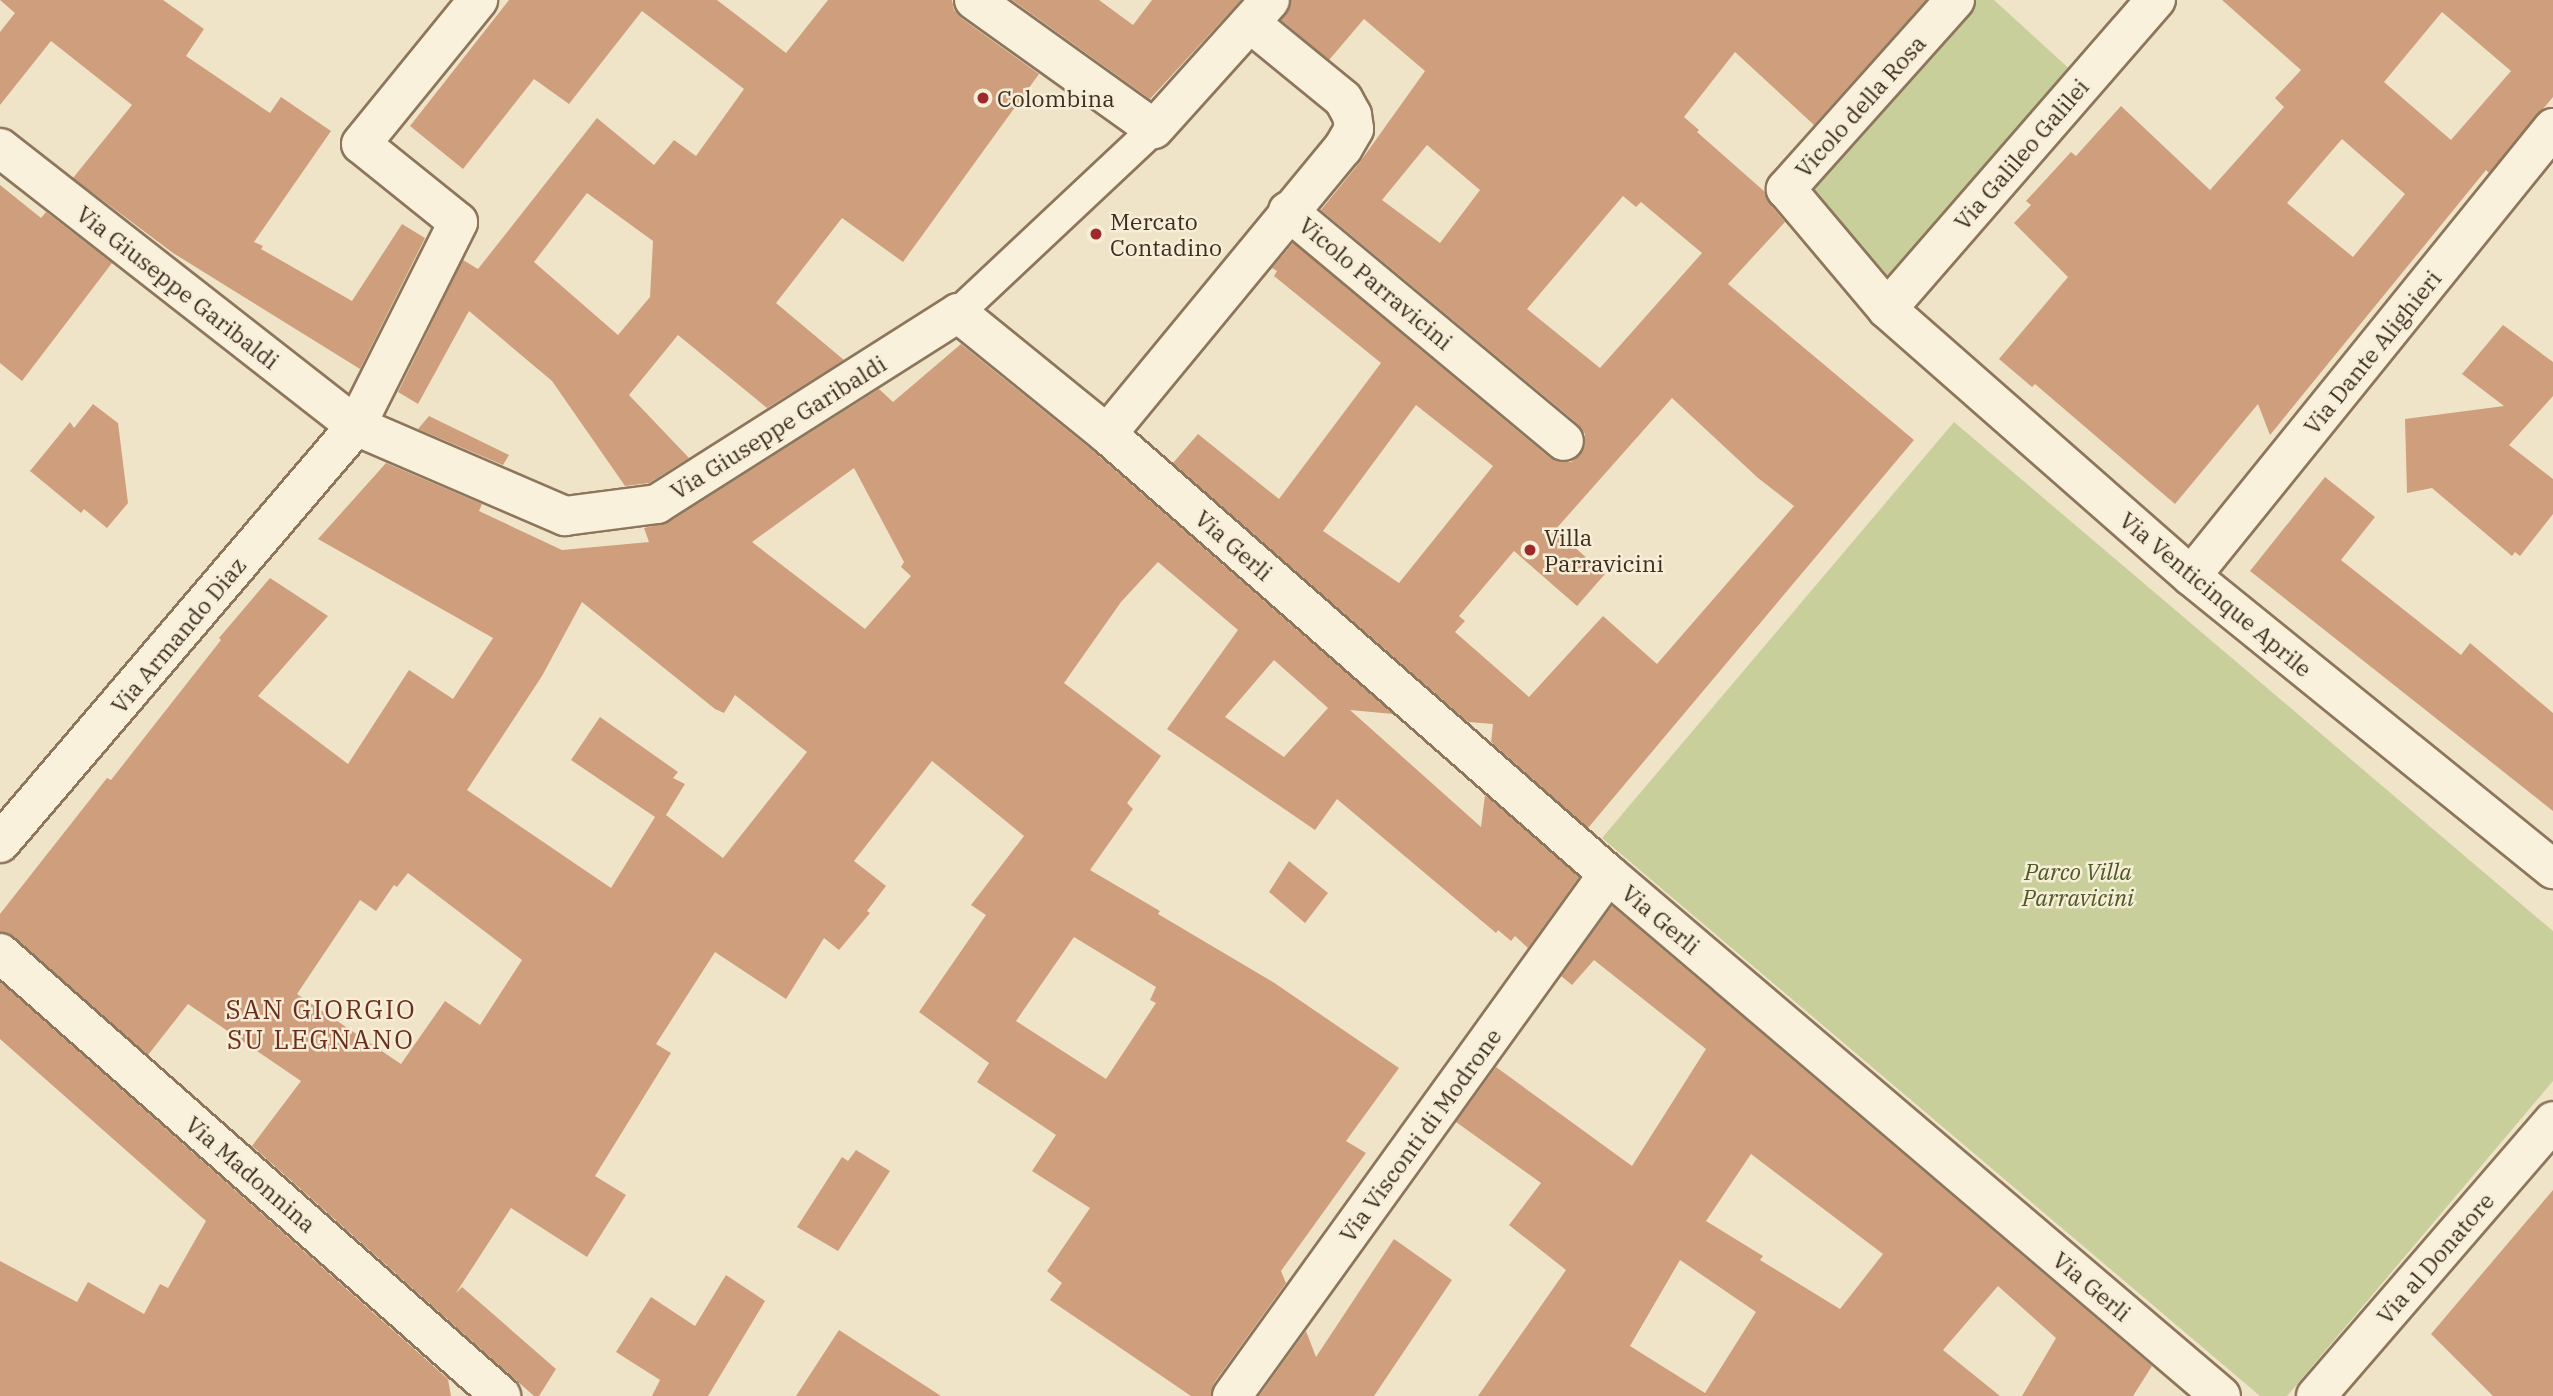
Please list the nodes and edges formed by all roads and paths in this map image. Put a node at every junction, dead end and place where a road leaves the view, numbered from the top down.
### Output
1 (478, 0) edge
2 (974, 0) edge
3 (1955, 0) edge
4 (2156, 0) edge
5 (1260, 11) edge
6 (2553, 128) edge
7 (1154, 129) junction
8 (0, 148) edge
9 (1288, 211) junction
10 (1886, 309) junction
11 (958, 313) junction
12 (356, 426) junction
13 (1107, 434) junction
14 (1564, 441) dead end
15 (2190, 576) junction
16 (0, 843) edge
17 (2553, 869) edge
18 (1608, 873) junction
19 (0, 953) edge
20 (2553, 1121) edge
21 (501, 1396) edge
22 (1232, 1396) edge
23 (2221, 1396) edge
24 (2316, 1396) edge

1 - 12 street
2 - 7 street
3 - 10 street, Vicolo della Rosa
4 - 10 street, Via Galileo Galilei
5 - 7 street
5 - 9 street, Vicolo Parravicini
6 - 15 street, Via Dante Alighieri
7 - 11 street
8 - 12 street, Via Giuseppe Garibaldi
9 - 13 street
9 - 14 street, Vicolo Parravicini
10 - 15 street, Via Venticinque Aprile
11 - 12 street, Via Giuseppe Garibaldi
11 - 13 street, Via Gerli
12 - 16 street, Via Armando Diaz
13 - 18 street, Via Gerli
15 - 17 street, Via Venticinque Aprile
18 - 22 street, Via Visconti di Modrone
18 - 23 street, Via Gerli
19 - 21 street, Via Madonnina
20 - 24 street, Via al Donatore

